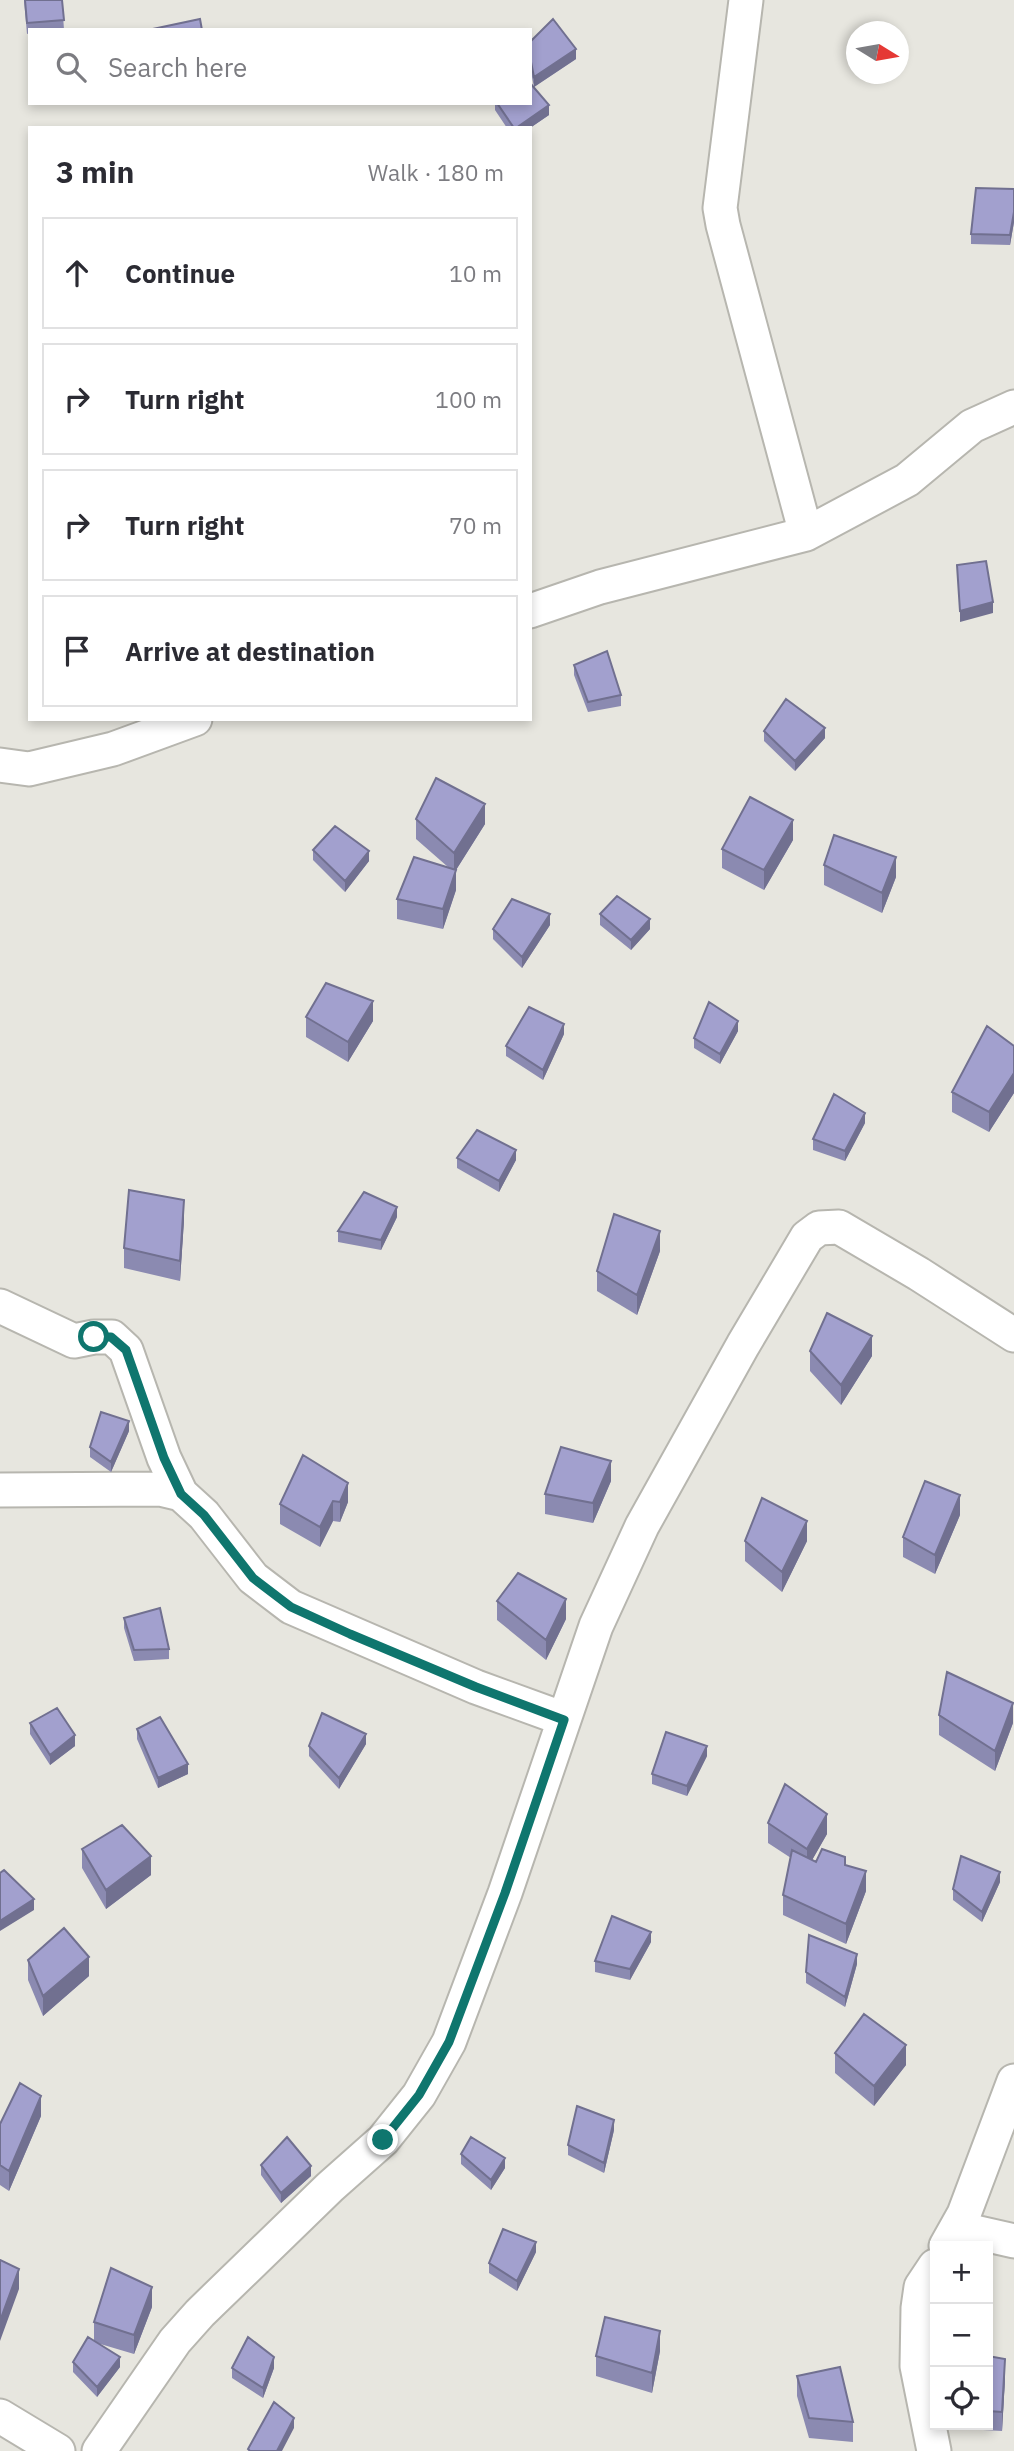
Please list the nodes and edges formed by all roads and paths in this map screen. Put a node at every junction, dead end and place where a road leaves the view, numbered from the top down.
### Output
1 (746, 0) edge
2 (1014, 407) edge
3 (806, 534) junction
4 (532, 610) edge
5 (190, 721) edge
6 (0, 765) edge
7 (0, 1306) edge
8 (1014, 1335) edge
9 (0, 1490) edge
10 (181, 1494) junction
11 (564, 1720) junction
12 (1014, 2081) edge
13 (952, 2237) edge
14 (1014, 2241) edge
15 (930, 2274) edge
16 (0, 2416) edge
17 (58, 2451) edge
18 (99, 2451) edge
19 (934, 2451) edge

1 - 3 street
2 - 3 street
3 - 4 street
5 - 6 street
7 - 10 street
8 - 11 street
9 - 10 street
10 - 11 street
11 - 18 street
12 - 13 street
13 - 14 street
15 - 19 street
16 - 17 street

